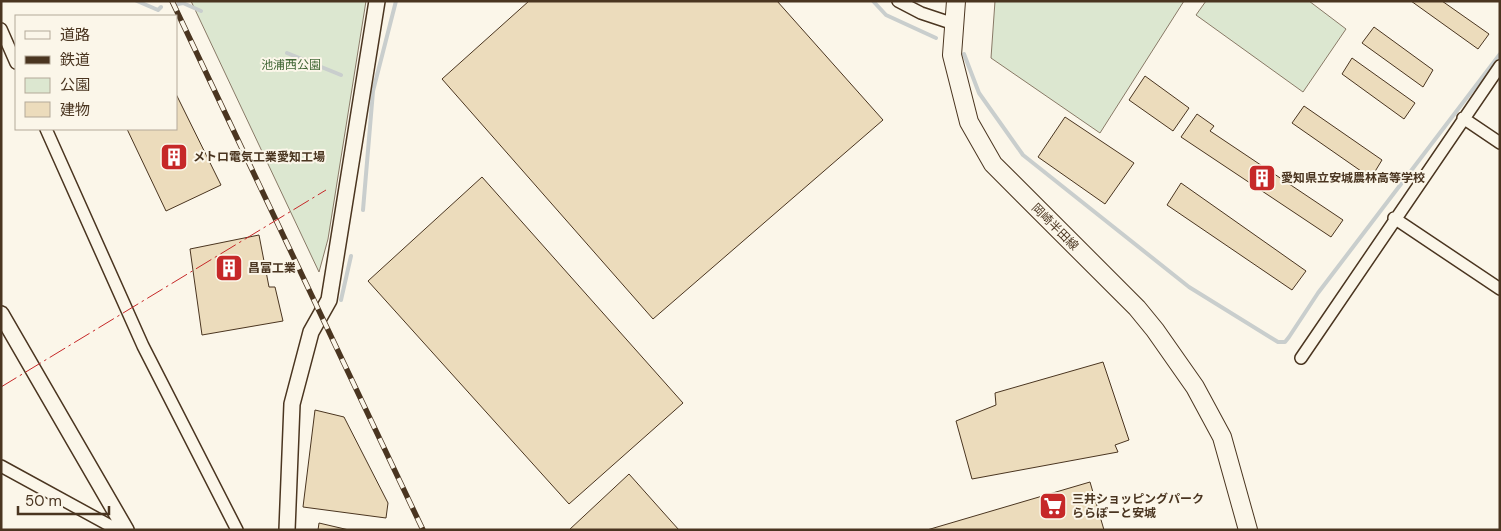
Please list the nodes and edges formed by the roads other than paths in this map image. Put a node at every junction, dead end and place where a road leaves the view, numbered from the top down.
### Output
1 (377, 1) edge
2 (898, 1) edge
3 (956, 1) edge
4 (954, 24) junction
5 (1, 29) edge
6 (15, 61) edge
7 (1500, 66) edge
8 (1463, 118) junction
9 (46, 130) edge
10 (1500, 142) edge
11 (1394, 218) junction
12 (1500, 289) edge
13 (1, 314) edge
14 (1301, 358) dead end
15 (1216, 428) junction
16 (1, 466) edge
17 (118, 530) edge
18 (126, 530) edge
19 (236, 530) edge
20 (287, 530) edge
21 (1237, 530) edge
22 (1248, 530) edge

1 - 20 street
2 - 4 street
3 - 4 main road, 岡崎半田線
4 - 15 main road, 岡崎半田線
5 - 6 street
7 - 8 street
8 - 10 street
8 - 11 street
9 - 19 street
11 - 12 street
11 - 14 street
13 - 18 street
15 - 21 main road, 岡崎半田線
15 - 22 main road, 岡崎半田線
16 - 17 street

